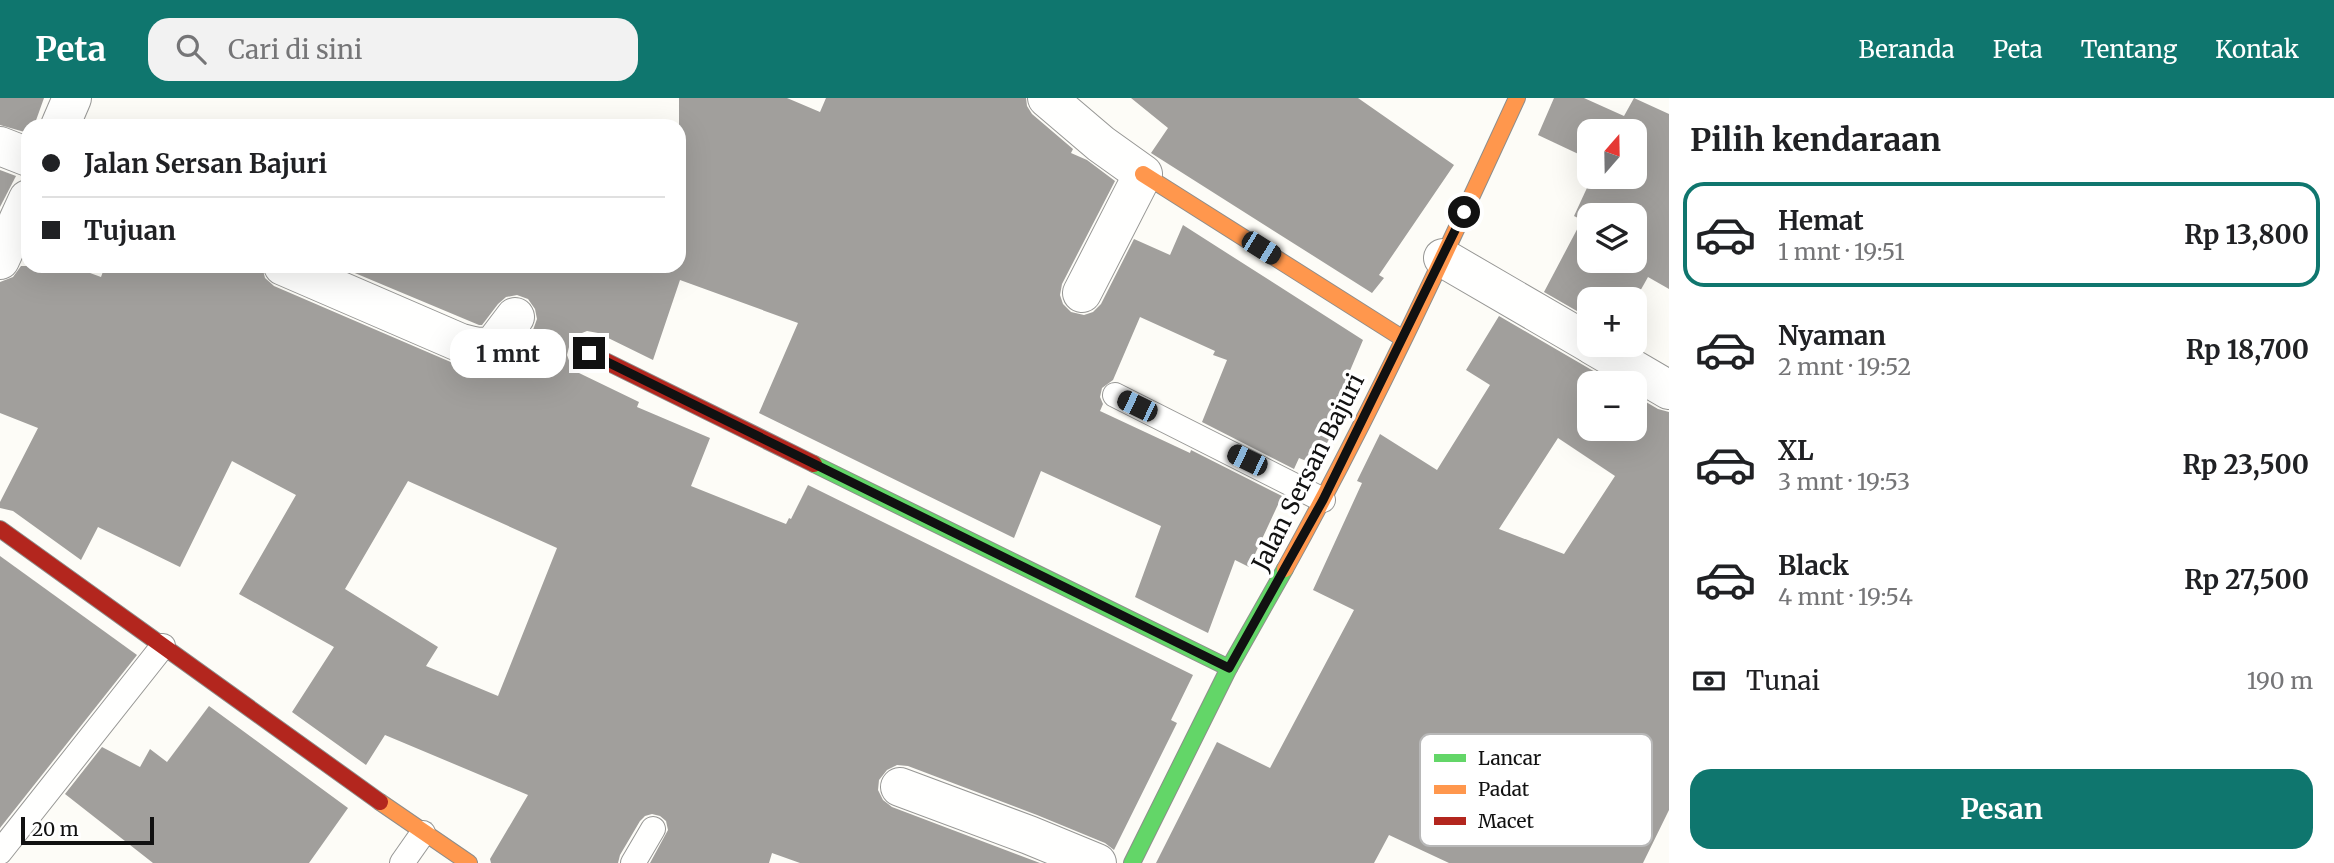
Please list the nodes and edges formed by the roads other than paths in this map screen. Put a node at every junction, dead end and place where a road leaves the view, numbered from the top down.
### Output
1 (72, 98) edge
2 (1047, 98) edge
3 (1517, 98) edge
4 (63, 119) edge
5 (0, 146) edge
6 (21, 154) edge
7 (1143, 174) junction
8 (21, 215) edge
9 (1443, 258) junction
10 (0, 260) edge
11 (299, 273) edge
12 (1082, 293) dead end
13 (515, 317) dead end
14 (1577, 336) edge
15 (1402, 338) junction
16 (589, 353) dead end
17 (1612, 357) edge
18 (1669, 390) edge
19 (1115, 395) dead end
20 (1323, 500) junction
21 (0, 529) edge
22 (163, 646) junction
23 (1229, 668) junction
24 (900, 787) dead end
25 (653, 829) dead end
26 (423, 833) junction
27 (0, 852) edge
28 (402, 863) edge
29 (469, 863) edge
30 (634, 863) edge
31 (1097, 863) edge
32 (1132, 863) edge

1 - 4 street
2 - 7 street
3 - 9 street, Jalan Sersan Bajuri
5 - 6 street
7 - 12 street
7 - 15 street
8 - 10 street
9 - 14 street
9 - 15 street, Jalan Sersan Bajuri
11 - 13 street
15 - 20 street, Jalan Sersan Bajuri
16 - 23 street
17 - 18 street
19 - 20 lane
20 - 23 street, Jalan Sersan Bajuri
21 - 22 street
22 - 26 street
22 - 27 lane
23 - 32 street, Jalan Sersan Bajuri
24 - 31 street
25 - 30 lane
26 - 28 lane
26 - 29 street

